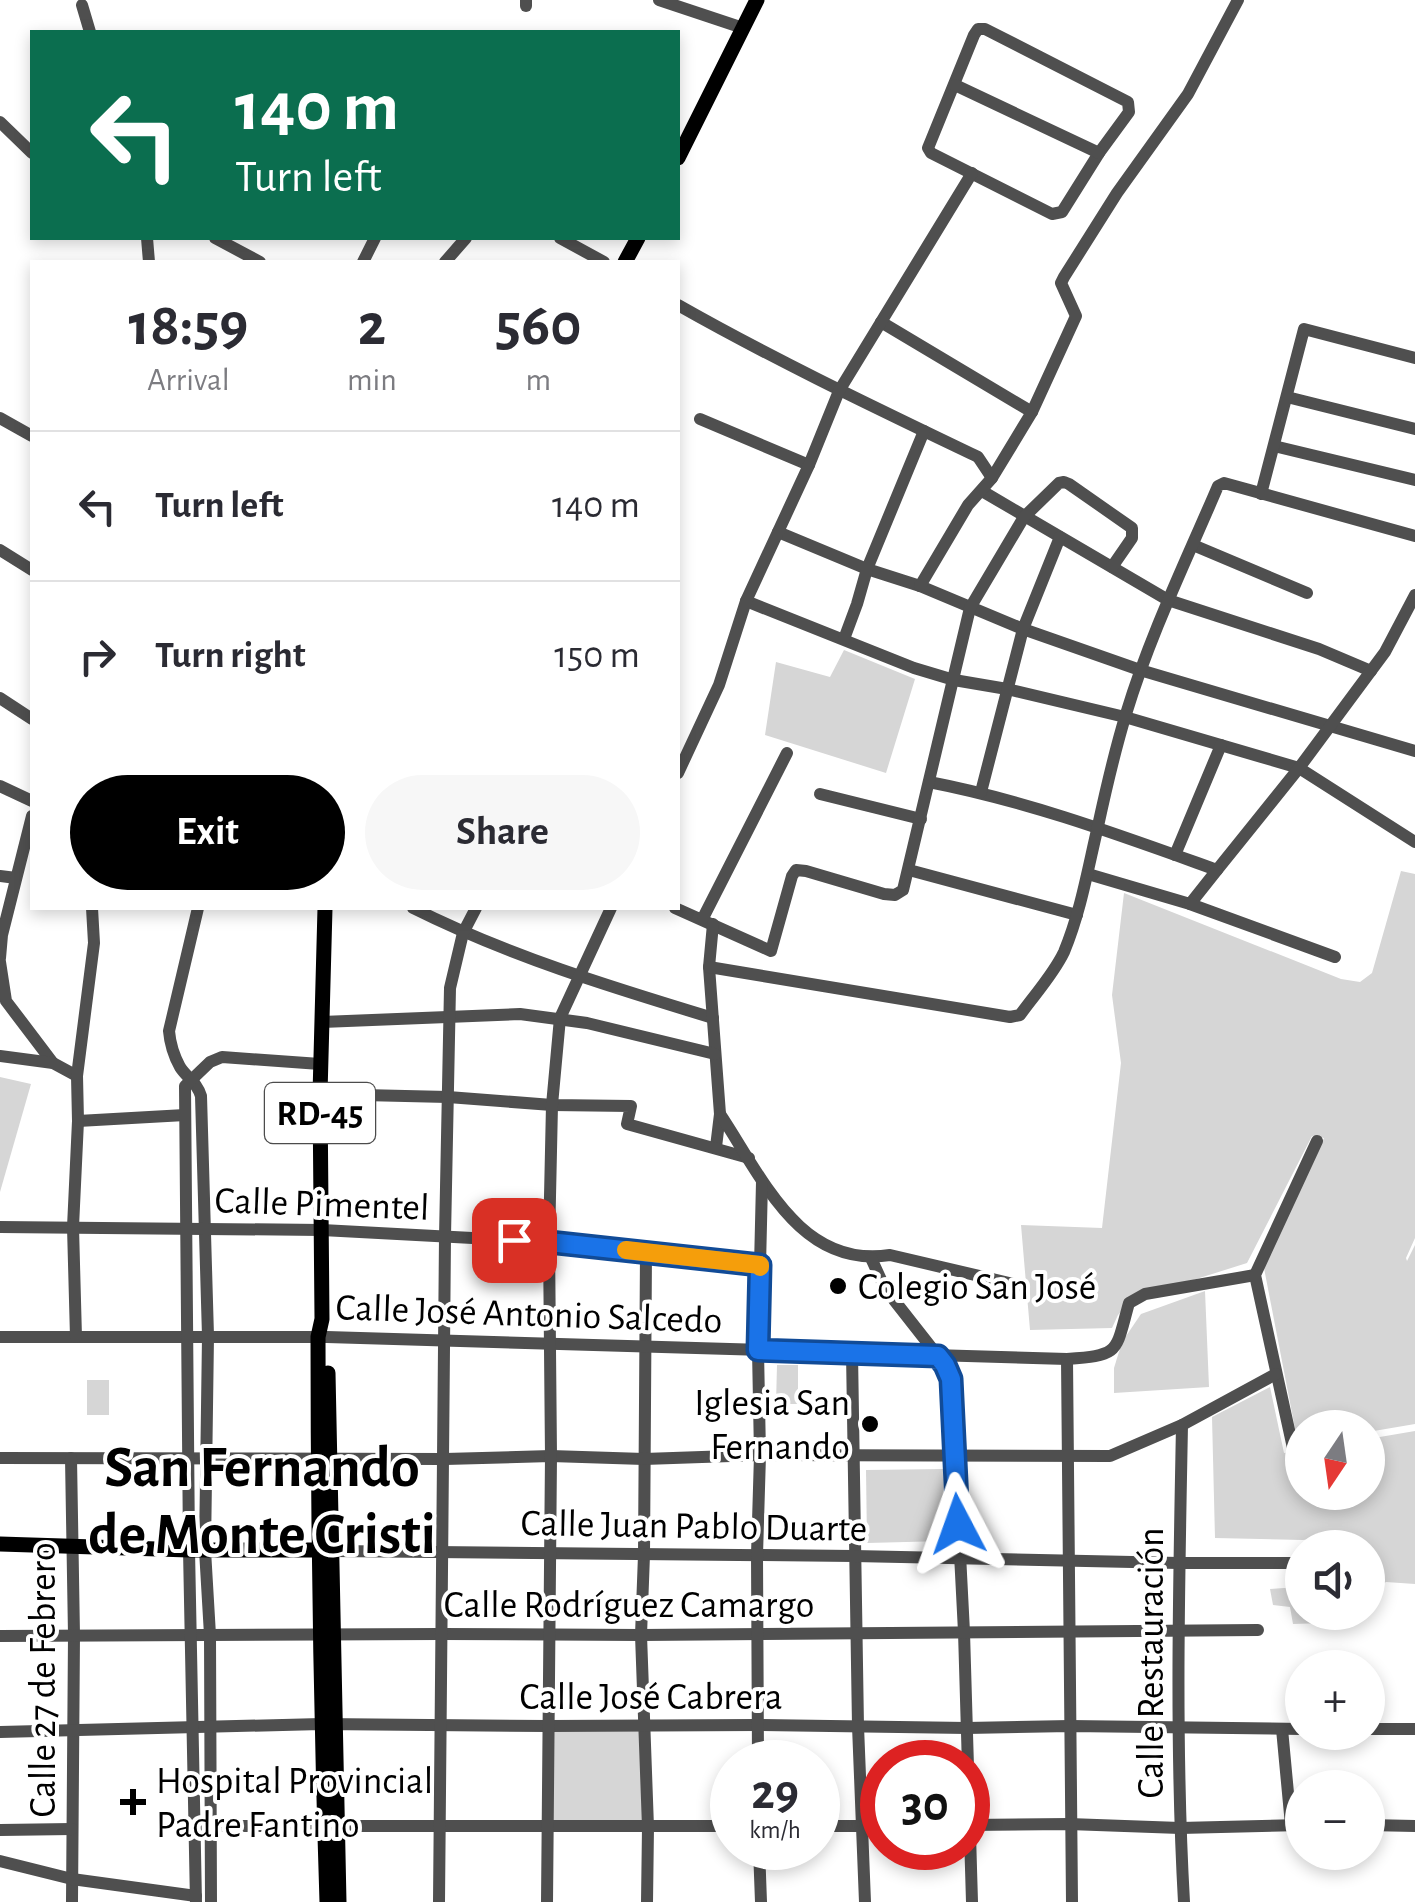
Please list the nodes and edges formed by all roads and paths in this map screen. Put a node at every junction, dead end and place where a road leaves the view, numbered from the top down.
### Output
1 (658, 0) edge
2 (757, 0) edge
3 (1238, 0) edge
4 (82, 5) dead end
5 (743, 28) junction
6 (89, 30) edge
7 (955, 86) junction
8 (0, 122) edge
9 (30, 151) edge
10 (1100, 153) junction
11 (680, 154) edge
12 (972, 173) junction
13 (219, 240) edge
14 (464, 240) edge
15 (564, 240) edge
16 (256, 260) edge
17 (446, 260) edge
18 (600, 260) edge
19 (680, 306) edge
20 (881, 322) junction
21 (1415, 358) edge
22 (839, 391) junction
23 (1287, 398) junction
24 (1032, 412) junction
25 (0, 418) edge
26 (700, 419) dead end
27 (1415, 428) edge
28 (924, 431) junction
29 (30, 435) edge
30 (1274, 446) junction
31 (808, 465) junction
32 (992, 478) junction
33 (1415, 480) edge
34 (982, 491) junction
35 (1261, 494) junction
36 (1024, 517) junction
37 (778, 532) junction
38 (1060, 536) junction
39 (1415, 536) edge
40 (1193, 545) junction
41 (0, 550) edge
42 (1112, 568) junction
43 (30, 569) edge
44 (866, 569) junction
45 (920, 586) junction
46 (1307, 593) dead end
47 (1415, 595) edge
48 (1168, 600) junction
49 (746, 601) junction
50 (970, 608) junction
51 (1023, 629) junction
52 (844, 639) junction
53 (1140, 670) junction
54 (1371, 670) junction
55 (954, 680) junction
56 (1007, 689) junction
57 (0, 698) edge
58 (1125, 717) junction
59 (30, 718) edge
60 (1329, 727) junction
61 (684, 743) edge
62 (1221, 745) junction
63 (1415, 751) edge
64 (787, 753) dead end
65 (1299, 768) junction
66 (929, 782) junction
67 (0, 786) edge
68 (981, 792) junction
69 (820, 794) dead end
70 (30, 800) edge
71 (921, 819) junction
72 (30, 824) edge
73 (1098, 827) junction
74 (1415, 842) edge
75 (1175, 855) junction
76 (909, 870) junction
77 (1217, 870) junction
78 (1088, 874) junction
79 (0, 876) edge
80 (16, 878) junction
81 (1190, 904) junction
82 (92, 910) edge
83 (198, 910) edge
84 (325, 910) edge
85 (417, 910) edge
86 (475, 910) edge
87 (610, 910) edge
88 (680, 910) edge
89 (1077, 915) junction
90 (708, 921) junction
91 (464, 933) junction
92 (1, 935) edge
93 (1335, 957) dead end
94 (0, 960) edge
95 (709, 966) junction
96 (579, 977) junction
97 (450, 1017) junction
98 (560, 1018) junction
99 (714, 1018) junction
100 (322, 1022) junction
101 (715, 1054) junction
102 (0, 1056) edge
103 (52, 1063) junction
104 (320, 1064) junction
105 (77, 1076) junction
106 (190, 1080) junction
107 (320, 1094) junction
108 (448, 1097) junction
109 (552, 1105) junction
110 (720, 1114) junction
111 (185, 1115) junction
112 (78, 1122) junction
113 (737, 1140) junction
114 (1317, 1141) dead end
115 (721, 1149) junction
116 (749, 1158) junction
117 (762, 1182) junction
118 (74, 1226) junction
119 (0, 1227) edge
120 (187, 1228) junction
121 (204, 1228) junction
122 (322, 1230) junction
123 (445, 1238) junction
124 (549, 1242) junction
125 (646, 1252) junction
126 (871, 1258) junction
127 (760, 1265) junction
128 (1255, 1275) junction
129 (1022, 1286) dead end
130 (187, 1336) junction
131 (208, 1336) junction
132 (0, 1337) edge
133 (76, 1337) junction
134 (323, 1337) junction
135 (446, 1341) junction
136 (549, 1343) junction
137 (645, 1347) junction
138 (758, 1350) junction
139 (852, 1353) junction
140 (938, 1356) junction
141 (1067, 1359) junction
142 (1276, 1374) junction
143 (1285, 1413) edge
144 (1182, 1425) junction
145 (760, 1455) junction
146 (551, 1456) junction
147 (852, 1456) junction
148 (190, 1457) junction
149 (954, 1457) junction
150 (1068, 1457) junction
151 (0, 1458) edge
152 (71, 1458) junction
153 (207, 1458) junction
154 (325, 1459) junction
155 (445, 1459) junction
156 (644, 1459) junction
157 (0, 1544) edge
158 (73, 1548) junction
159 (197, 1550) junction
160 (326, 1550) junction
161 (444, 1553) junction
162 (550, 1553) junction
163 (644, 1555) junction
164 (757, 1555) junction
165 (854, 1556) junction
166 (961, 1558) junction
167 (1068, 1559) junction
168 (1285, 1563) edge
169 (1180, 1564) junction
170 (1178, 1630) junction
171 (1258, 1630) dead end
172 (964, 1632) junction
173 (1070, 1632) junction
174 (857, 1633) junction
175 (442, 1634) junction
176 (550, 1634) junction
177 (757, 1634) junction
178 (74, 1635) junction
179 (192, 1635) junction
180 (210, 1635) junction
181 (327, 1635) junction
182 (641, 1635) junction
183 (0, 1636) edge
184 (329, 1724) junction
185 (758, 1724) junction
186 (440, 1725) junction
187 (548, 1726) junction
188 (643, 1726) junction
189 (858, 1726) junction
190 (1070, 1726) junction
191 (210, 1727) junction
192 (193, 1728) junction
193 (966, 1728) junction
194 (1178, 1728) junction
195 (1282, 1729) joint
196 (1385, 1729) edge
197 (1415, 1729) edge
198 (73, 1730) junction
199 (0, 1732) edge
200 (758, 1740) edge
201 (966, 1740) edge
202 (1288, 1770) edge
203 (860, 1776) edge
204 (1069, 1824) junction
205 (990, 1825) edge
206 (1285, 1825) edge
207 (194, 1826) junction
208 (210, 1826) junction
209 (331, 1826) junction
210 (710, 1826) edge
211 (1385, 1826) edge
212 (1415, 1826) edge
213 (441, 1827) junction
214 (548, 1827) junction
215 (648, 1827) junction
216 (1180, 1828) junction
217 (72, 1829) junction
218 (0, 1830) edge
219 (0, 1861) edge
220 (760, 1870) edge
221 (864, 1870) edge
222 (970, 1870) edge
223 (72, 1879) junction
224 (196, 1899) edge
225 (72, 1902) edge
226 (210, 1902) edge
227 (327, 1902) edge
228 (339, 1902) edge
229 (439, 1902) edge
230 (547, 1902) edge
231 (647, 1902) edge
232 (761, 1902) edge
233 (865, 1902) edge
234 (972, 1902) edge
235 (1072, 1902) edge
236 (1184, 1902) edge

1 - 5 street
2 - 5 main road
3 - 24 street
4 - 6 street
5 - 11 main road
7 - 10 street
7 - 10 street
7 - 12 street
8 - 9 street
10 - 12 street
12 - 20 street
13 - 16 street
14 - 17 street
15 - 18 street
19 - 22 street
20 - 22 street
20 - 24 street
21 - 23 street
22 - 28 street
22 - 31 street
23 - 27 street
23 - 30 street
24 - 32 street
25 - 29 street
26 - 31 street
28 - 32 street
28 - 44 street
30 - 33 street
30 - 35 street
31 - 37 street
32 - 34 street
34 - 36 street
34 - 45 street
35 - 39 street
35 - 40 street
36 - 38 street
36 - 42 street
36 - 50 street
37 - 44 street
37 - 49 street
38 - 42 street
38 - 51 street
40 - 46 street
40 - 48 street
41 - 43 street
42 - 48 street
44 - 45 street
44 - 52 street
45 - 50 street
47 - 54 street
48 - 53 street
48 - 54 street
49 - 52 street
49 - 61 street
50 - 51 street
50 - 55 street
51 - 53 street
51 - 56 street
52 - 55 street
53 - 58 street
53 - 60 street
54 - 60 street
55 - 56 street
55 - 66 street
56 - 58 street
56 - 68 street
57 - 59 street
58 - 62 street
58 - 73 street
60 - 63 street
60 - 65 street
62 - 65 street
62 - 75 street
64 - 90 street
65 - 74 street
65 - 77 street
66 - 68 street
66 - 71 street
67 - 70 street
68 - 73 street
69 - 71 street
71 - 76 street
72 - 80 street
73 - 75 street
73 - 78 street
75 - 77 street
76 - 89 street
76 - 90 street
77 - 81 street
78 - 81 street
78 - 89 street
79 - 80 street
80 - 92 street
81 - 93 street
82 - 105 street
83 - 106 street
84 - 100 main road, RD-45
85 - 91 street
86 - 91 street
87 - 96 street
88 - 90 street
89 - 95 street
90 - 95 street
91 - 96 street
91 - 97 street
92 - 94 street
94 - 103 street
95 - 99 street
96 - 98 street
96 - 99 street
97 - 98 street
97 - 100 street
97 - 108 street
98 - 101 street
98 - 109 street
99 - 101 street
100 - 104 main road, RD-45
101 - 110 street
102 - 103 street
103 - 105 street
104 - 106 street
104 - 107 main road, RD-45
105 - 112 street
106 - 111 street
106 - 121 street
107 - 108 street
107 - 122 main road, RD-45
108 - 109 street
108 - 123 street
109 - 115 street
109 - 124 street
110 - 113 street
110 - 115 street
111 - 112 street
111 - 120 street
112 - 118 street
113 - 115 street
113 - 116 street
114 - 128 street
115 - 116 street
116 - 117 street
117 - 126 street
117 - 127 street
118 - 119 street, Calle Pimentel
118 - 120 street, Calle Pimentel
118 - 133 street
120 - 121 street, Calle Pimentel
120 - 130 street
121 - 122 street, Calle Pimentel
121 - 131 street
122 - 123 street, Calle Pimentel
122 - 134 main road, RD-45
123 - 124 street, Calle Pimentel
123 - 135 street
124 - 125 street, Calle Pimentel
124 - 136 street
125 - 127 street, Calle Pimentel
125 - 137 street
126 - 129 street
126 - 140 street
127 - 138 street
128 - 141 street, Calle José Antonio Salcedo
128 - 142 street
130 - 131 street, Calle José Antonio Salcedo
130 - 133 street, Calle José Antonio Salcedo
130 - 148 street
131 - 134 street, Calle José Antonio Salcedo
131 - 153 street
132 - 133 street, Calle José Antonio Salcedo
134 - 135 street, Calle José Antonio Salcedo
134 - 154 main road, RD-45
135 - 136 street, Calle José Antonio Salcedo
135 - 155 street
136 - 137 street, Calle José Antonio Salcedo
136 - 146 street
137 - 138 street, Calle José Antonio Salcedo
137 - 156 street
138 - 139 street, Calle José Antonio Salcedo
138 - 145 street
139 - 140 street, Calle José Antonio Salcedo
139 - 147 street
140 - 141 street, Calle José Antonio Salcedo
140 - 149 street
141 - 150 street
142 - 143 street
142 - 144 street
144 - 150 street
144 - 169 street, Calle Restauración
145 - 147 street
145 - 156 street
145 - 164 street
146 - 155 street
146 - 156 street
146 - 162 street
147 - 149 street
147 - 165 street
148 - 152 street
148 - 153 street
148 - 159 street
149 - 150 street
149 - 166 street
150 - 167 street
151 - 152 street
152 - 158 street, Calle 27 de Febrero
153 - 154 street
153 - 159 street
154 - 155 street
154 - 160 main road, RD-45
155 - 161 street
156 - 163 street
157 - 158 main road
158 - 159 main road
158 - 178 street, Calle 27 de Febrero
159 - 160 main road
159 - 179 street
159 - 180 street
160 - 161 street, Calle Juan Pablo Duarte
160 - 181 main road, RD-45
161 - 162 street, Calle Juan Pablo Duarte
161 - 175 street
162 - 163 street, Calle Juan Pablo Duarte
162 - 176 street
163 - 164 street, Calle Juan Pablo Duarte
163 - 182 street
164 - 165 street, Calle Juan Pablo Duarte
164 - 177 street
165 - 166 street, Calle Juan Pablo Duarte
165 - 174 street
166 - 167 street, Calle Juan Pablo Duarte
166 - 172 street
167 - 169 street, Calle Juan Pablo Duarte
167 - 173 street
168 - 169 street, Calle Juan Pablo Duarte
169 - 170 street, Calle Restauración
170 - 171 street, Calle Rodríguez Camargo
170 - 173 street, Calle Rodríguez Camargo
170 - 194 street, Calle Restauración
172 - 173 street, Calle Rodríguez Camargo
172 - 174 street, Calle Rodríguez Camargo
172 - 193 street
173 - 190 street
174 - 177 street, Calle Rodríguez Camargo
174 - 189 street
175 - 176 street, Calle Rodríguez Camargo
175 - 181 street, Calle Rodríguez Camargo
175 - 186 street
176 - 182 street, Calle Rodríguez Camargo
176 - 187 street
177 - 182 street, Calle Rodríguez Camargo
177 - 185 street
178 - 179 street, Calle Rodríguez Camargo
178 - 183 street, Calle Rodríguez Camargo
178 - 198 street, Calle 27 de Febrero
179 - 180 street, Calle Rodríguez Camargo
179 - 192 street
180 - 181 street, Calle Rodríguez Camargo
180 - 191 street
181 - 184 main road, RD-45
182 - 188 street
184 - 186 street, Calle José Cabrera
184 - 191 street, Calle José Cabrera
184 - 209 main road, RD-45
185 - 188 street, Calle José Cabrera
185 - 189 street, Calle José Cabrera
185 - 200 street
186 - 187 street, Calle José Cabrera
186 - 213 street
187 - 188 street, Calle José Cabrera
187 - 214 street
188 - 215 street
189 - 193 street, Calle José Cabrera
189 - 203 street
190 - 193 street, Calle José Cabrera
190 - 194 street, Calle José Cabrera
190 - 204 street
191 - 192 street, Calle José Cabrera
191 - 208 street
192 - 198 street, Calle José Cabrera
192 - 207 street
193 - 201 street
194 - 195 street, Calle José Cabrera
194 - 216 street, Calle Restauración
195 - 202 street
196 - 197 street
198 - 199 street, Calle José Cabrera
198 - 217 street, Calle 27 de Febrero
204 - 205 street
204 - 216 street
204 - 235 street
206 - 216 street
207 - 208 street
207 - 224 street
208 - 209 street
208 - 226 street
209 - 213 street
209 - 227 main road, RD-45
209 - 228 main road, RD-45
210 - 215 street
211 - 212 street
213 - 214 street
213 - 229 street
214 - 215 street
214 - 230 street
215 - 231 street
216 - 236 street, Calle Restauración
217 - 218 street
217 - 223 street, Calle 27 de Febrero
219 - 223 street
220 - 232 street
221 - 233 street
222 - 234 street
223 - 224 street
223 - 225 street, Calle 27 de Febrero

